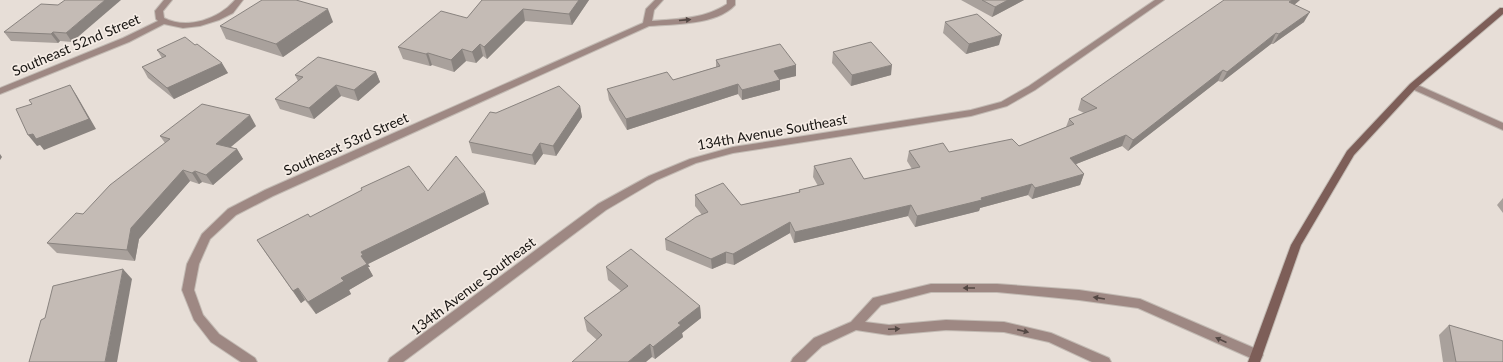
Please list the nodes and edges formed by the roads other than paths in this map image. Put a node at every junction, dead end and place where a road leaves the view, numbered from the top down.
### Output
1 (168, 0) edge
2 (239, 0) edge
3 (659, 0) edge
4 (731, 0) edge
5 (1160, 0) edge
6 (1503, 10) edge
7 (163, 22) junction
8 (647, 24) junction
9 (1413, 86) junction
10 (0, 91) edge
11 (1503, 127) edge
12 (855, 325) junction
13 (1255, 359) edge
14 (251, 362) edge
15 (394, 362) edge
16 (797, 362) edge
17 (1105, 362) edge

1 - 7 street, Southeast 52nd Street
2 - 7 street, Southeast 52nd Street
3 - 8 street
8 -> 4 street, Southeast 53rd Street
5 - 15 street, 134th Avenue Southeast
6 - 9 main road
7 - 10 street, Southeast 52nd Street
8 - 14 street, Southeast 53rd Street
9 - 11 street
9 - 13 main road
13 -> 12 street
12 - 16 street
12 -> 17 street

